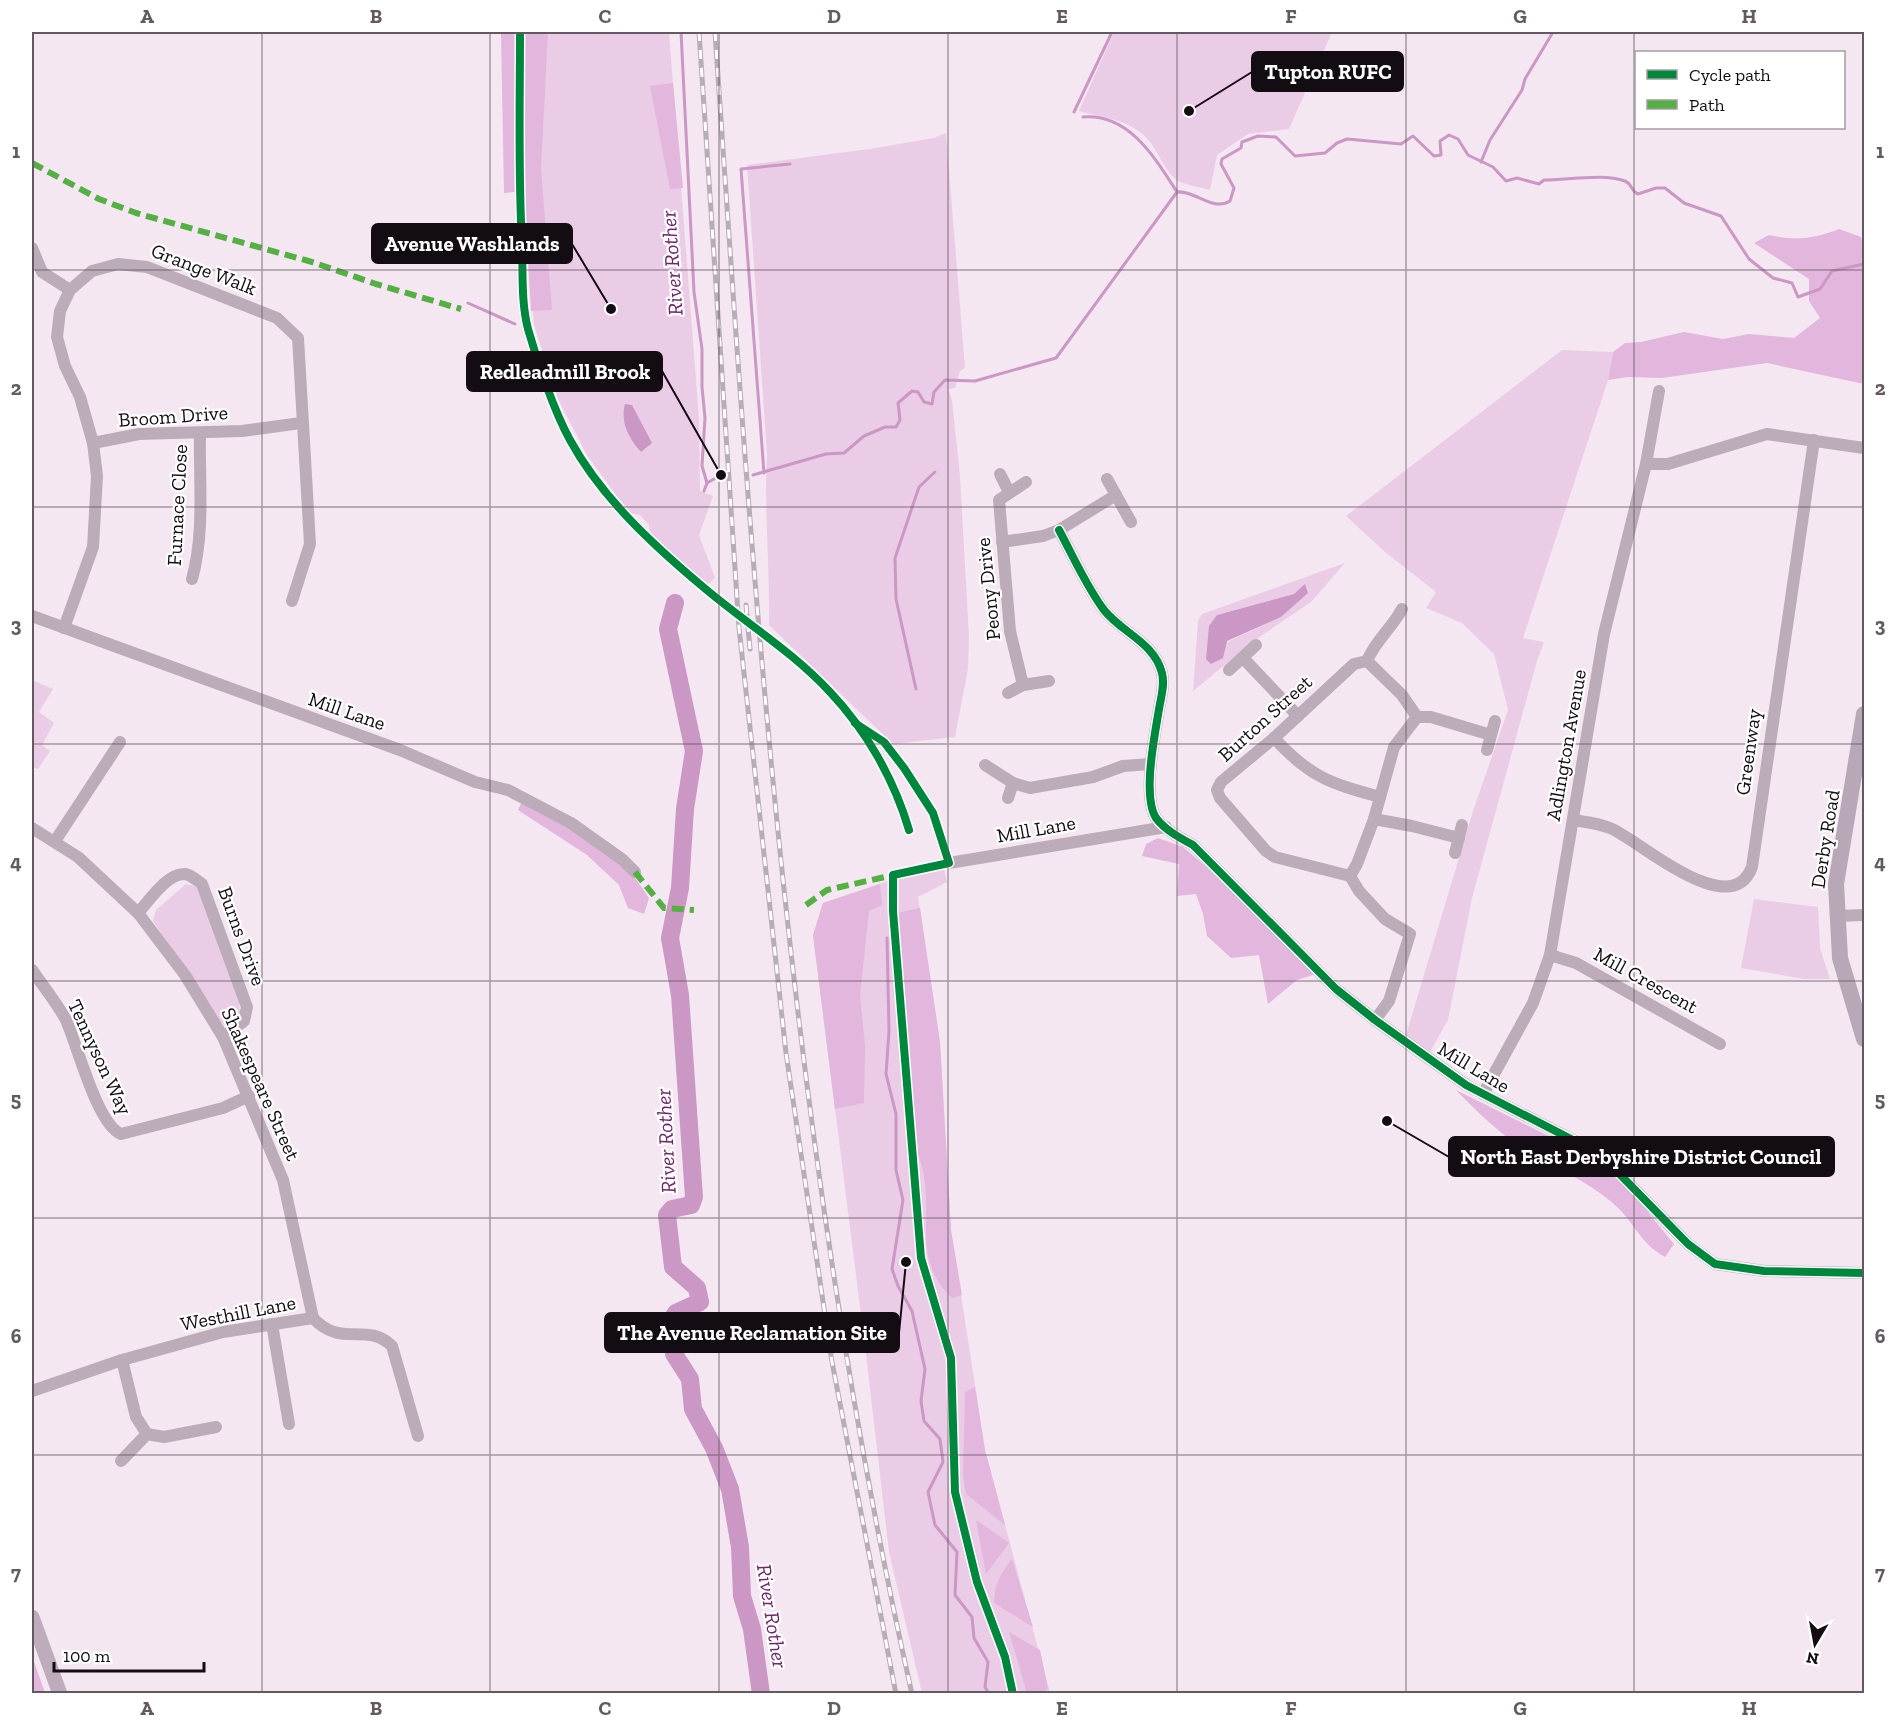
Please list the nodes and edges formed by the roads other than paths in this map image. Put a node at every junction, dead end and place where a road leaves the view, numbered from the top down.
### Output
1 (32, 248) edge
2 (70, 290) junction
3 (1659, 391) dead end
4 (301, 423) junction
5 (200, 433) junction
6 (1814, 440) junction
7 (93, 443) junction
8 (1864, 448) edge
9 (1646, 464) junction
10 (1000, 474) dead end
11 (1107, 479) dead end
12 (1026, 482) dead end
13 (1009, 492) junction
14 (1116, 495) junction
15 (1131, 522) dead end
16 (1059, 530) junction
17 (1002, 542) junction
18 (192, 579) dead end
19 (292, 601) dead end
20 (1402, 609) dead end
21 (32, 616) edge
22 (64, 628) junction
23 (1256, 645) dead end
24 (1243, 658) junction
25 (1367, 661) junction
26 (1229, 670) dead end
27 (1049, 681) dead end
28 (1023, 685) junction
29 (1008, 693) dead end
30 (1864, 714) edge
31 (1298, 716) junction
32 (1417, 717) junction
33 (1495, 722) dead end
34 (1491, 735) junction
35 (1274, 738) junction
36 (120, 742) dead end
37 (1486, 750) dead end
38 (1151, 764) junction
39 (985, 765) dead end
40 (1012, 783) junction
41 (1380, 797) junction
42 (1008, 798) dead end
43 (1374, 819) junction
44 (1573, 820) junction
45 (1462, 825) dead end
46 (1166, 827) junction
47 (32, 828) edge
48 (1459, 838) junction
49 (55, 841) junction
50 (1455, 853) dead end
51 (949, 863) dead end
52 (635, 872) dead end
53 (1350, 876) junction
54 (138, 913) junction
55 (1864, 915) edge
56 (1837, 916) junction
57 (1550, 956) junction
58 (32, 970) edge
59 (1375, 1020) junction
60 (224, 1037) junction
61 (1864, 1039) edge
62 (1720, 1044) dead end
63 (1483, 1094) junction
64 (249, 1096) junction
65 (1864, 1273) edge
66 (313, 1318) junction
67 (273, 1324) junction
68 (122, 1360) junction
69 (32, 1391) edge
70 (289, 1424) dead end
71 (216, 1427) dead end
72 (147, 1434) junction
73 (418, 1436) dead end
74 (121, 1461) dead end
75 (32, 1617) edge
76 (60, 1694) edge

1 - 2 street
2 - 4 street, Grange Walk
2 - 7 street
3 - 9 street, Adlington Avenue
4 - 5 street, Broom Drive
4 - 19 street, Grange Walk
5 - 7 street, Broom Drive
5 - 18 street, Furnace Close
6 - 8 street
6 - 9 street
6 - 44 street, Greenway
7 - 22 street, Broom Drive
9 - 44 street, Adlington Avenue
10 - 13 street
11 - 14 street
12 - 13 street
13 - 17 street, Peony Drive
14 - 15 street
14 - 16 street
16 - 17 street
16 - 38 street, Mill Lane
17 - 28 street, Peony Drive
20 - 25 street, Burton Street
21 - 22 street, Mill Lane
22 - 52 street, Mill Lane
23 - 24 street
24 - 26 street
24 - 31 street
25 - 31 street, Burton Street
25 - 32 street
27 - 28 street
28 - 29 street
30 - 56 highway, Derby Road
31 - 35 street, Burton Street
32 - 34 street
32 - 41 street
33 - 34 street
34 - 37 street
35 - 41 street
35 - 53 street, Burton Street
36 - 49 street
38 - 40 street
38 - 46 street, Mill Lane
39 - 40 street
40 - 42 street
41 - 43 street
43 - 48 street
43 - 53 street
44 - 57 street, Adlington Avenue
45 - 48 street
46 - 51 street, Mill Lane
46 - 59 street, Mill Lane
47 - 49 street, Shakespeare Street
48 - 50 street
49 - 54 street, Shakespeare Street
53 - 59 street
54 - 60 street, Shakespeare Street
54 - 60 street, Burns Drive
55 - 56 street
56 - 61 highway, Derby Road
57 - 62 street, Mill Crescent
57 - 63 street, Adlington Avenue
58 - 64 street, Tennyson Way
59 - 63 street, Mill Lane
60 - 64 street, Shakespeare Street
63 - 65 street, Mill Lane
64 - 66 street, Shakespeare Street
66 - 67 street, Westhill Lane
66 - 73 street, Westhill Lane
67 - 68 street, Westhill Lane
67 - 70 street
68 - 69 street, Westhill Lane
68 - 72 street
71 - 72 street
72 - 74 street
75 - 76 main road

